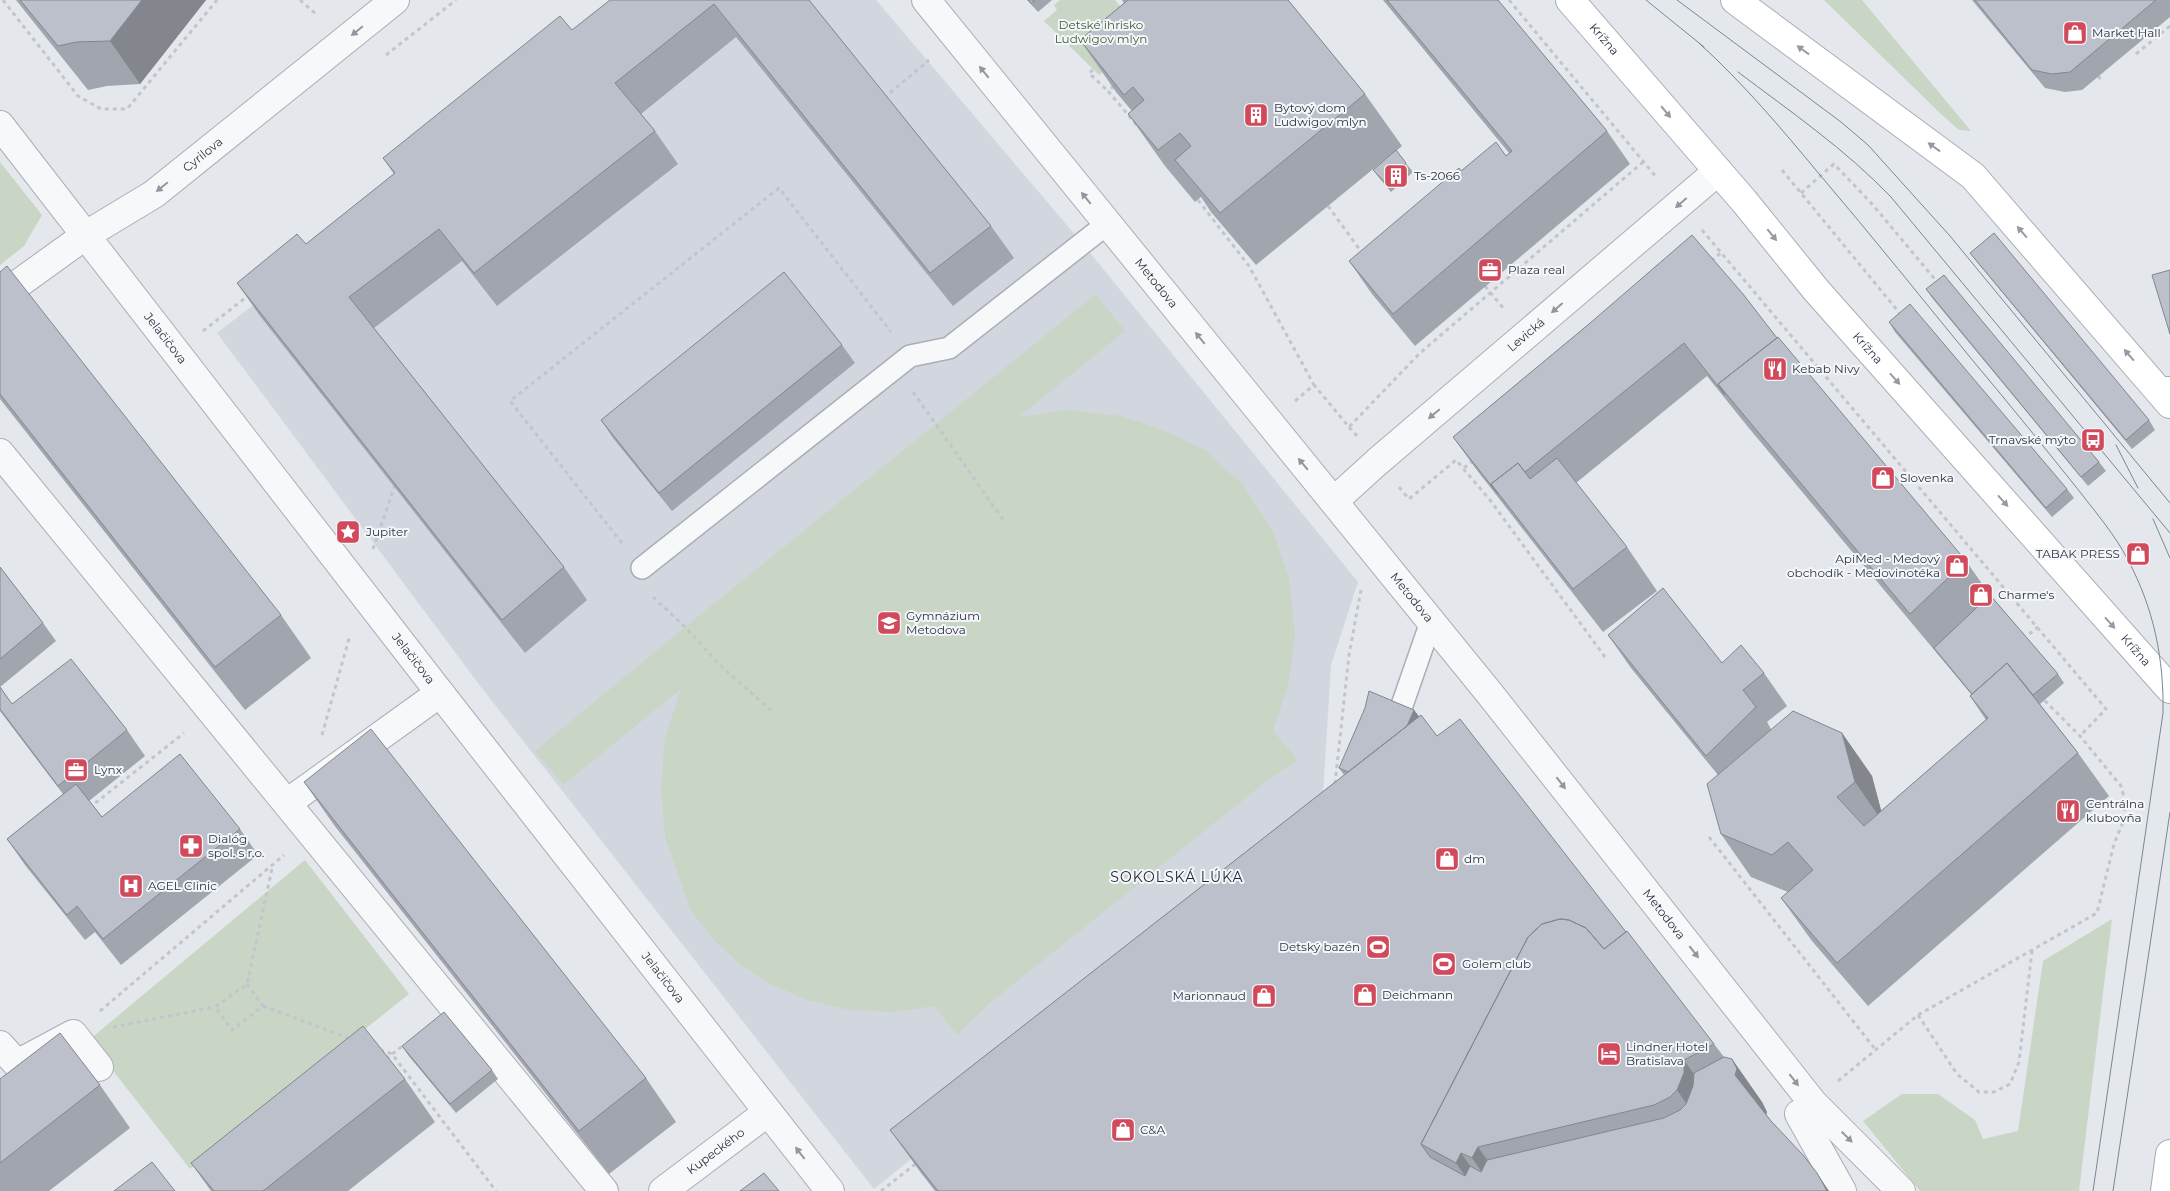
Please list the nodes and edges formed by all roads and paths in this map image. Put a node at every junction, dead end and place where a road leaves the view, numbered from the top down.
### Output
1 (3, 0) edge
2 (217, 0) edge
3 (300, 0) edge
4 (395, 0) edge
5 (926, 0) edge
6 (1509, 0) edge
7 (1570, 0) edge
8 (1735, 0) edge
9 (317, 15) dead end
10 (2170, 26) edge
11 (2136, 54) dead end
12 (930, 59) dead end
13 (1093, 70) edge
14 (2098, 76) dead end
15 (1122, 80) edge
16 (2103, 82) dead end
17 (1108, 91) junction
18 (884, 98) edge
19 (0, 125) edge
20 (1144, 134) edge
21 (1643, 162) junction
22 (1782, 170) dead end
23 (1718, 171) junction
24 (1800, 193) junction
25 (1198, 200) edge
26 (1680, 204) junction
27 (1328, 206) dead end
28 (1107, 224) junction
29 (86, 235) junction
30 (1722, 252) junction
31 (1364, 255) edge
32 (1706, 265) edge
33 (1943, 288) edge
34 (253, 291) edge
35 (0, 297) edge
36 (1905, 319) edge
37 (198, 335) dead end
38 (903, 362) junction
39 (1314, 385) junction
40 (2167, 396) edge
41 (1268, 423) junction
42 (1349, 427) junction
43 (0, 453) edge
44 (1479, 456) edge
45 (1377, 462) junction
46 (1464, 468) junction
47 (1334, 501) junction
48 (1004, 521) dead end
49 (642, 568) junction
50 (1362, 589) dead end
51 (1431, 622) junction
52 (2038, 627) junction
53 (350, 632) dead end
54 (2018, 644) edge
55 (1605, 657) dead end
56 (2170, 690) edge
57 (440, 693) junction
58 (2051, 694) dead end
59 (210, 709) junction
60 (1400, 711) edge
61 (774, 713) dead end
62 (2080, 736) junction
63 (1334, 788) edge
64 (297, 796) junction
65 (81, 814) edge
66 (312, 834) junction
67 (1709, 837) edge
68 (273, 864) junction
69 (2032, 951) junction
70 (247, 984) junction
71 (263, 1006) junction
72 (215, 1008) junction
73 (1918, 1015) junction
74 (73, 1034) junction
75 (355, 1041) edge
76 (407, 1042) edge
77 (0, 1045) edge
78 (374, 1048) edge
79 (1875, 1049) junction
80 (392, 1054) junction
81 (385, 1061) edge
82 (99, 1068) dead end
83 (1806, 1109) junction
84 (768, 1112) junction
85 (2170, 1154) edge
86 (920, 1160) edge
87 (496, 1191) edge
88 (604, 1191) edge
89 (664, 1191) edge
90 (830, 1191) edge
91 (881, 1191) edge
92 (1842, 1191) edge
93 (1901, 1191) edge
94 (2165, 1191) edge

1 - 2 path
3 - 9 path
4 -> 29 street, Cyrilova
28 -> 5 street, Metodova
6 - 21 path
7 -> 23 street, Krížna
40 -> 8 street
10 - 11 path
12 - 18 path
13 - 17 path
14 - 16 path
15 - 17 path
17 - 20 path
19 - 29 street, Jelačičova
21 - 26 path
21 - 42 path
22 - 24 path
23 -> 26 street, Levická
23 -> 56 street, Krížna
24 - 33 path
24 - 36 path
25 - 39 path
26 - 30 path
26 -> 45 street, Levická
27 - 31 path
28 - 38 lane
41 -> 28 street, Metodova
29 - 35 street, Cyrilova
29 - 57 street, Jelačičova
30 - 32 path
30 - 52 path
34 - 37 path
38 - 48 path
38 - 49 lane
38 - 49 path
39 - 41 path
39 - 42 path
47 -> 41 street, Metodova
42 - 45 path
43 - 59 street
44 - 46 path
45 - 46 path
45 - 47 street, Levická
46 - 55 path
47 - 51 street, Metodova
49 - 61 path
50 - 63 path
51 - 60 lane
51 -> 83 street, Metodova
52 - 54 path
52 - 62 path
53 - 64 path
57 - 64 street
57 - 84 street, Jelačičova
58 - 62 path
59 - 64 street
59 - 65 path
62 - 69 path
64 - 66 street
66 - 68 path
66 - 88 street
67 - 79 path
68 - 70 path
68 - 74 path
69 - 73 path
69 - 73 path
70 - 71 path
70 - 72 path
71 - 72 path
71 - 75 path
72 - 74 path
73 - 79 path
74 - 77 street
74 - 82 street
76 - 80 path
78 - 80 path
79 - 83 path
80 - 81 path
80 - 87 path
83 - 92 street
83 -> 93 street, Metodova
84 - 89 street, Kupeckého
90 -> 84 street, Jelačičova
85 - 94 street
86 - 91 path

